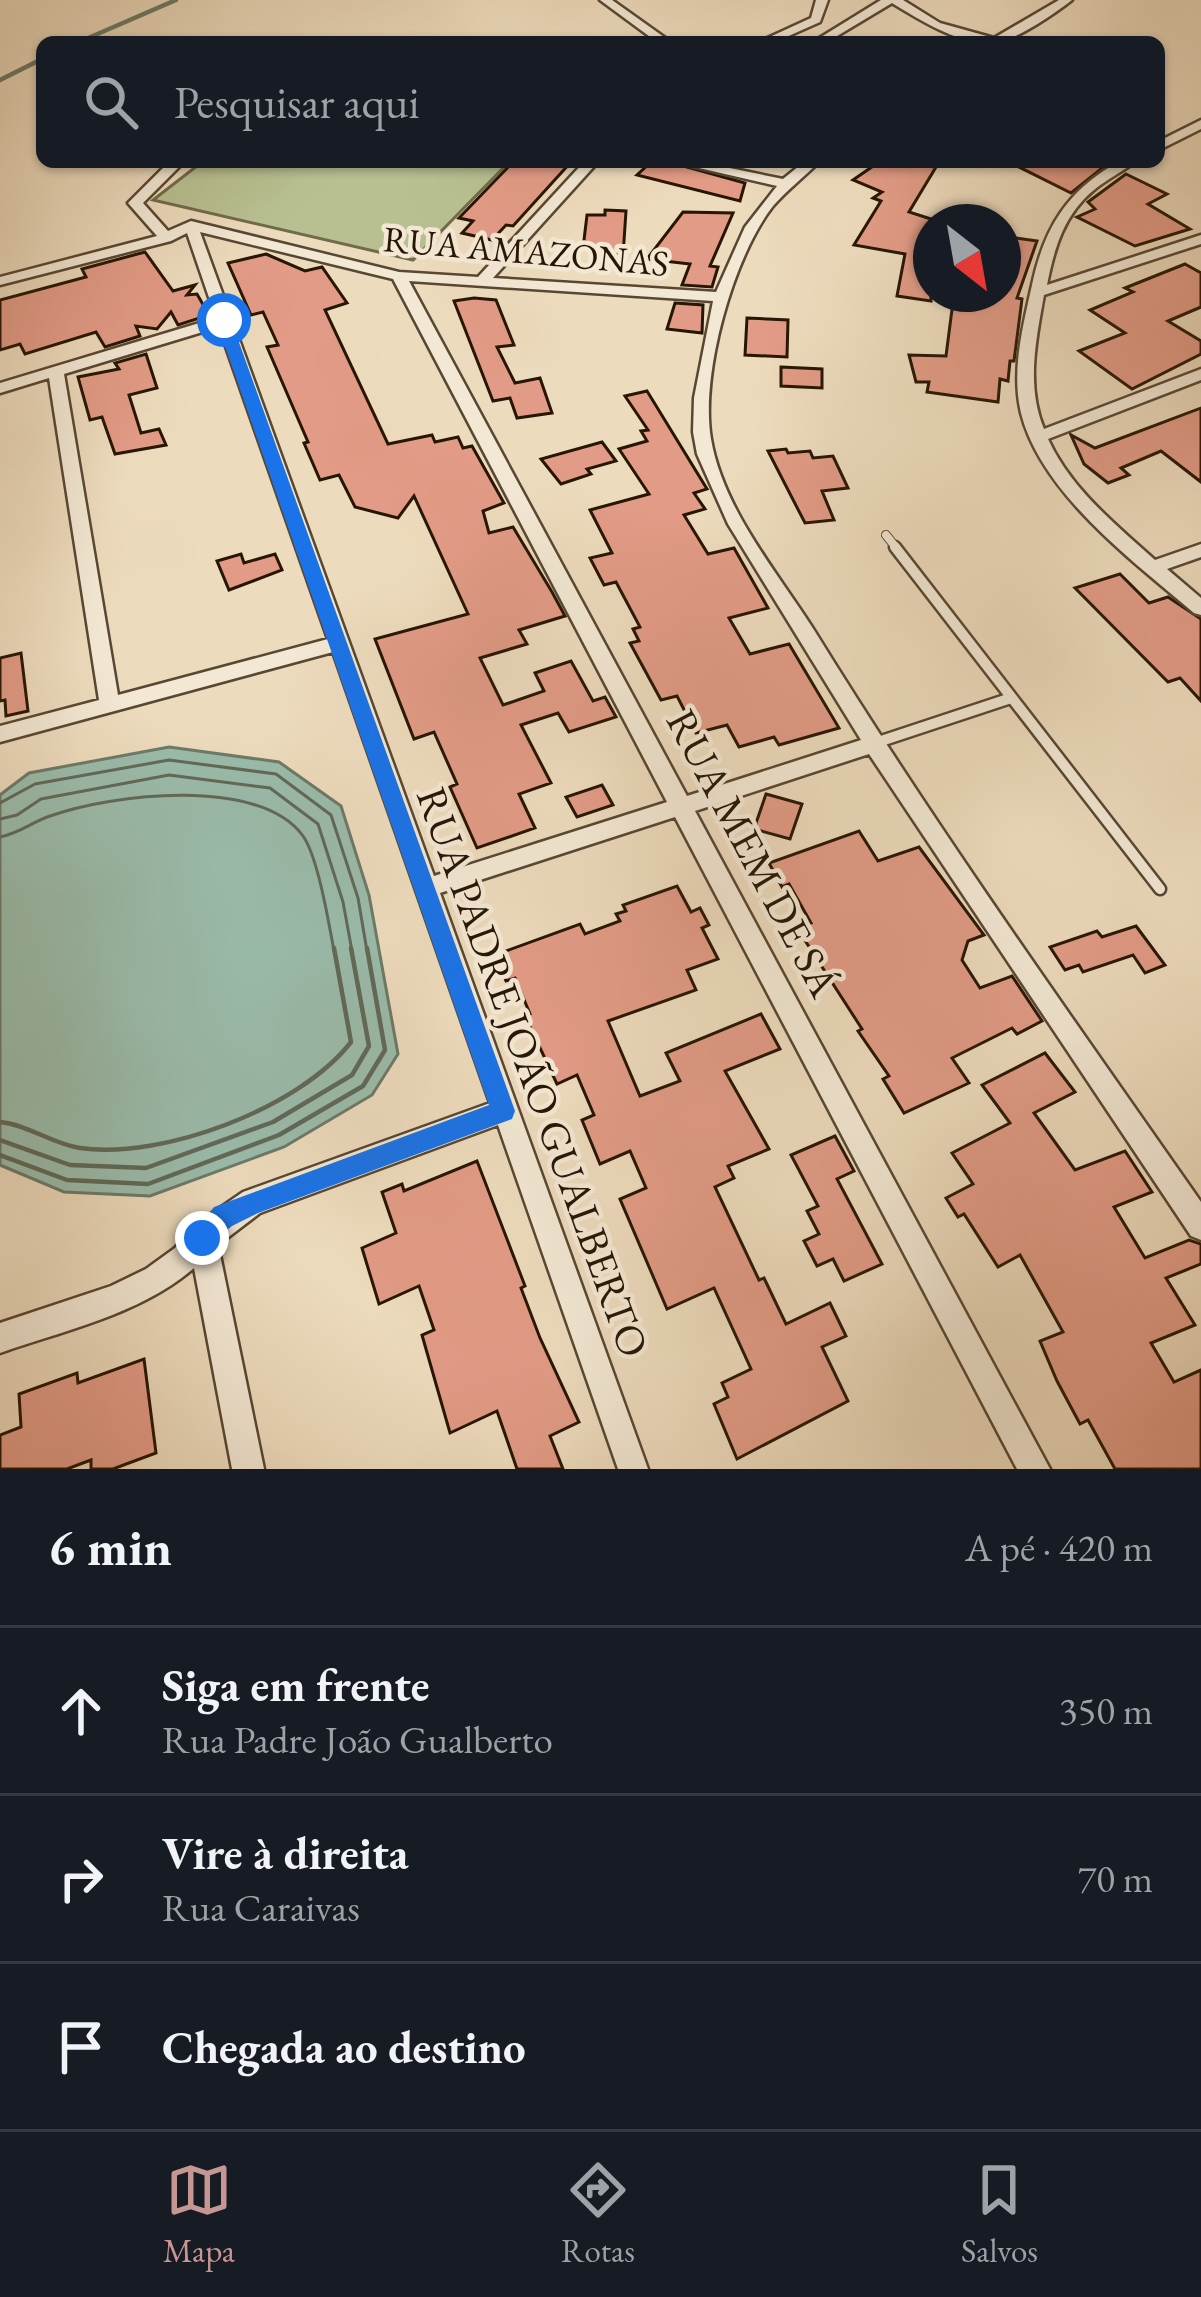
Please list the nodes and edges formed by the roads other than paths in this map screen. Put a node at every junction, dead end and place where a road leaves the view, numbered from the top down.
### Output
1 (605, 0) edge
2 (822, 0) edge
3 (892, 0) edge
4 (1067, 0) edge
5 (656, 36) edge
6 (780, 36) edge
7 (829, 36) edge
8 (974, 36) edge
9 (1005, 36) edge
10 (1201, 124) edge
11 (1186, 132) junction
12 (1201, 138) edge
13 (1165, 143) edge
14 (172, 168) edge
15 (586, 168) edge
16 (709, 168) edge
17 (804, 168) edge
18 (1117, 168) edge
19 (783, 183) junction
20 (191, 225) junction
21 (166, 238) junction
22 (1201, 239) edge
23 (399, 276) junction
24 (0, 281) edge
25 (482, 281) junction
26 (1037, 293) junction
27 (717, 298) junction
28 (224, 320) junction
29 (56, 374) junction
30 (1201, 374) edge
31 (0, 388) edge
32 (1038, 437) junction
33 (886, 535) dead end
34 (1201, 550) edge
35 (1154, 567) junction
36 (1201, 608) edge
37 (338, 644) junction
38 (1011, 698) junction
39 (110, 706) junction
40 (0, 734) edge
41 (872, 745) junction
42 (685, 806) junction
43 (427, 888) junction
44 (1160, 889) dead end
45 (503, 1111) junction
46 (1201, 1226) edge
47 (202, 1238) junction
48 (0, 1338) edge
49 (248, 1469) edge
50 (633, 1469) edge
51 (1034, 1469) edge

1 - 5 street
2 - 6 street
3 - 7 street
3 - 8 street
4 - 9 street
10 - 11 street
11 - 12 street
11 - 13 street
14 - 21 street
15 - 25 street
16 - 19 street
17 - 19 street
18 - 26 street
19 - 27 street
20 - 21 street
20 - 23 street, RUA AMAZONAS
20 - 28 street, RUA PADRE JOÃO GUALBERTO
21 - 24 street
22 - 26 street
23 - 25 street, RUA AMAZONAS
23 - 42 street, RUA MEM DE SÁ
25 - 27 street, RUA AMAZONAS
26 - 32 street
27 - 41 street
28 - 29 street
28 - 37 street, RUA PADRE JOÃO GUALBERTO
29 - 31 street
29 - 39 street
30 - 32 street
32 - 35 street
33 - 38 lane
34 - 35 street
35 - 36 street
37 - 39 street
37 - 43 street, RUA PADRE JOÃO GUALBERTO
38 - 41 lane
38 - 44 lane
39 - 40 street
41 - 42 street
41 - 46 street
42 - 43 street
42 - 51 street, RUA MEM DE SÁ
43 - 45 street, RUA PADRE JOÃO GUALBERTO
45 - 47 street
45 - 50 street, RUA PADRE JOÃO GUALBERTO
47 - 48 street
47 - 49 street

